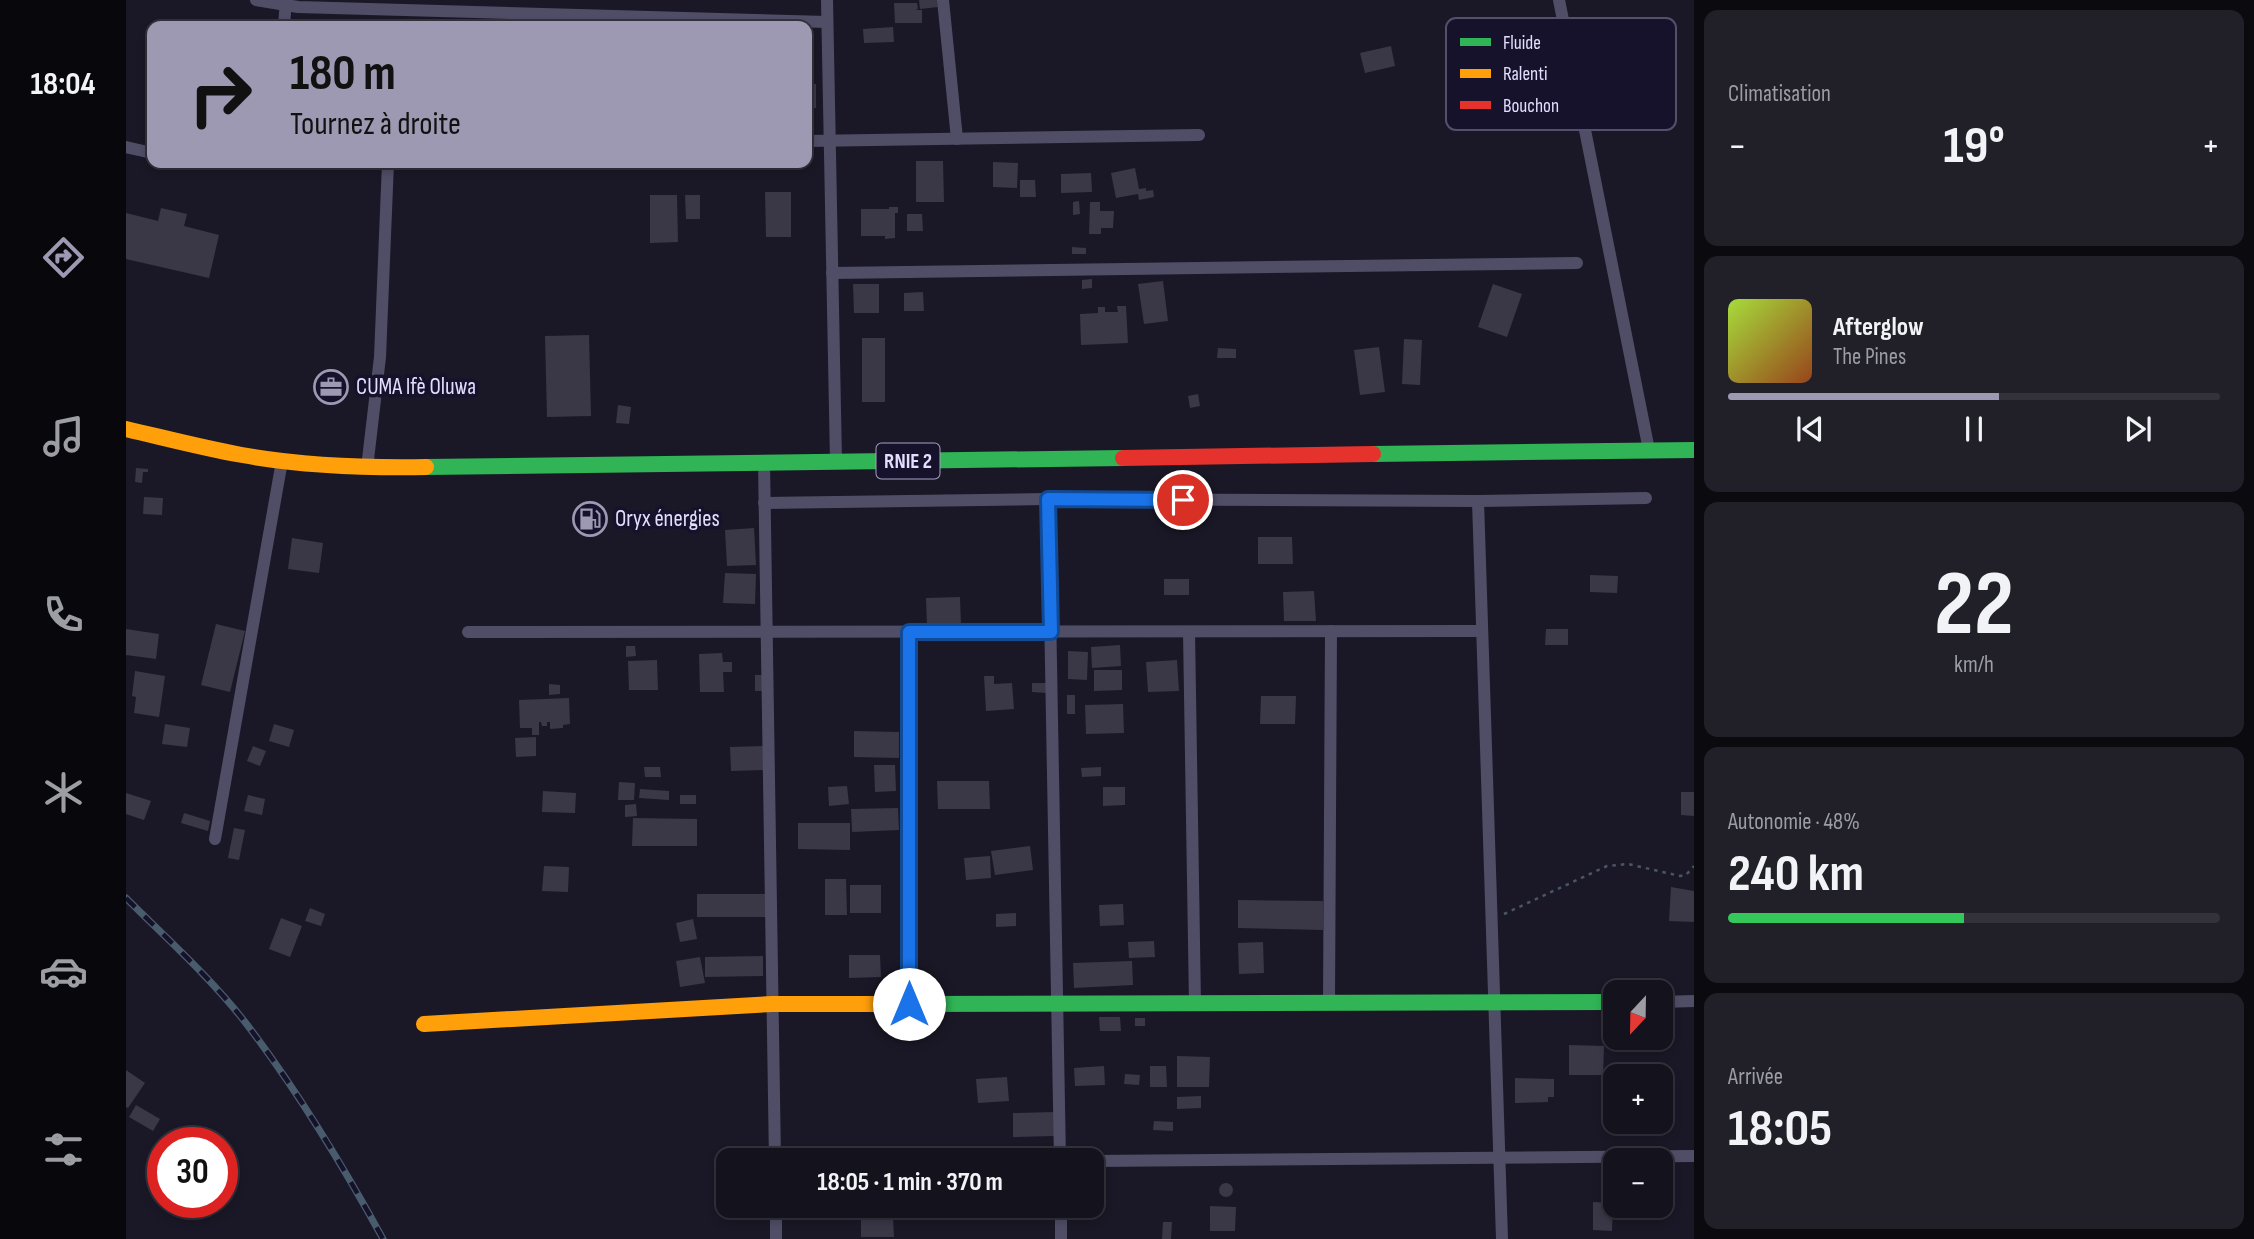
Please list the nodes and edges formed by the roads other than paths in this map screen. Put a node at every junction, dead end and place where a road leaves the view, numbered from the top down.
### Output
1 (257, 0) edge
2 (827, 0) edge
3 (943, 0) edge
4 (1559, 0) edge
5 (286, 3) edge
6 (1563, 18) edge
7 (284, 21) edge
8 (789, 21) edge
9 (812, 22) edge
10 (827, 22) junction
11 (1585, 130) edge
12 (1199, 135) dead end
13 (957, 139) junction
14 (812, 141) edge
15 (830, 141) junction
16 (126, 147) edge
17 (147, 152) edge
18 (388, 168) edge
19 (1577, 263) dead end
20 (832, 273) junction
21 (126, 429) edge
22 (1649, 450) junction
23 (1694, 450) edge
24 (282, 461) junction
25 (836, 461) junction
26 (764, 462) junction
27 (367, 468) junction
28 (1646, 498) dead end
29 (1048, 499) junction
30 (1478, 501) junction
31 (764, 503) junction
32 (1331, 631) junction
33 (1482, 631) junction
34 (468, 632) dead end
35 (766, 632) junction
36 (909, 632) junction
37 (1051, 632) junction
38 (1189, 632) junction
39 (215, 839) dead end
40 (1694, 1001) edge
41 (1603, 1002) edge
42 (1673, 1002) edge
43 (772, 1004) junction
44 (909, 1004) junction
45 (1057, 1004) junction
46 (1195, 1004) junction
47 (1329, 1004) junction
48 (1494, 1004) junction
49 (424, 1024) dead end
50 (775, 1148) edge
51 (1060, 1148) edge
52 (1694, 1156) edge
53 (1499, 1158) junction
54 (1104, 1161) edge
55 (776, 1218) edge
56 (1061, 1218) edge
57 (776, 1239) edge
58 (1062, 1239) edge
59 (1502, 1239) edge

1 - 5 street
2 - 10 street
3 - 13 street
4 - 6 street
5 - 7 street
5 - 8 street
9 - 10 street
10 - 15 street
11 - 22 street
12 - 13 street
13 - 15 street
14 - 15 street
15 - 20 street
16 - 17 street
18 - 27 street
19 - 20 street
20 - 25 street
21 - 24 main road, RNIE 2
22 - 23 main road, RNIE 2
22 - 25 main road, RNIE 2
24 - 27 main road, RNIE 2
24 - 39 street
25 - 26 main road, RNIE 2
26 - 27 main road, RNIE 2
26 - 31 street
28 - 30 street
29 - 30 street
29 - 31 street
29 - 37 street
30 - 33 street
31 - 35 street
32 - 33 street
32 - 38 street
32 - 47 street
33 - 48 street
34 - 35 street
35 - 36 street
35 - 43 street
36 - 37 street
36 - 44 street
37 - 38 street
37 - 45 street
38 - 46 street
40 - 42 street
41 - 48 main road
43 - 44 main road
43 - 49 main road
43 - 50 street
44 - 45 main road
45 - 46 main road
45 - 51 street
46 - 47 main road
47 - 48 main road
48 - 53 street
52 - 53 street
53 - 54 street
53 - 59 street
55 - 57 street
56 - 58 street

